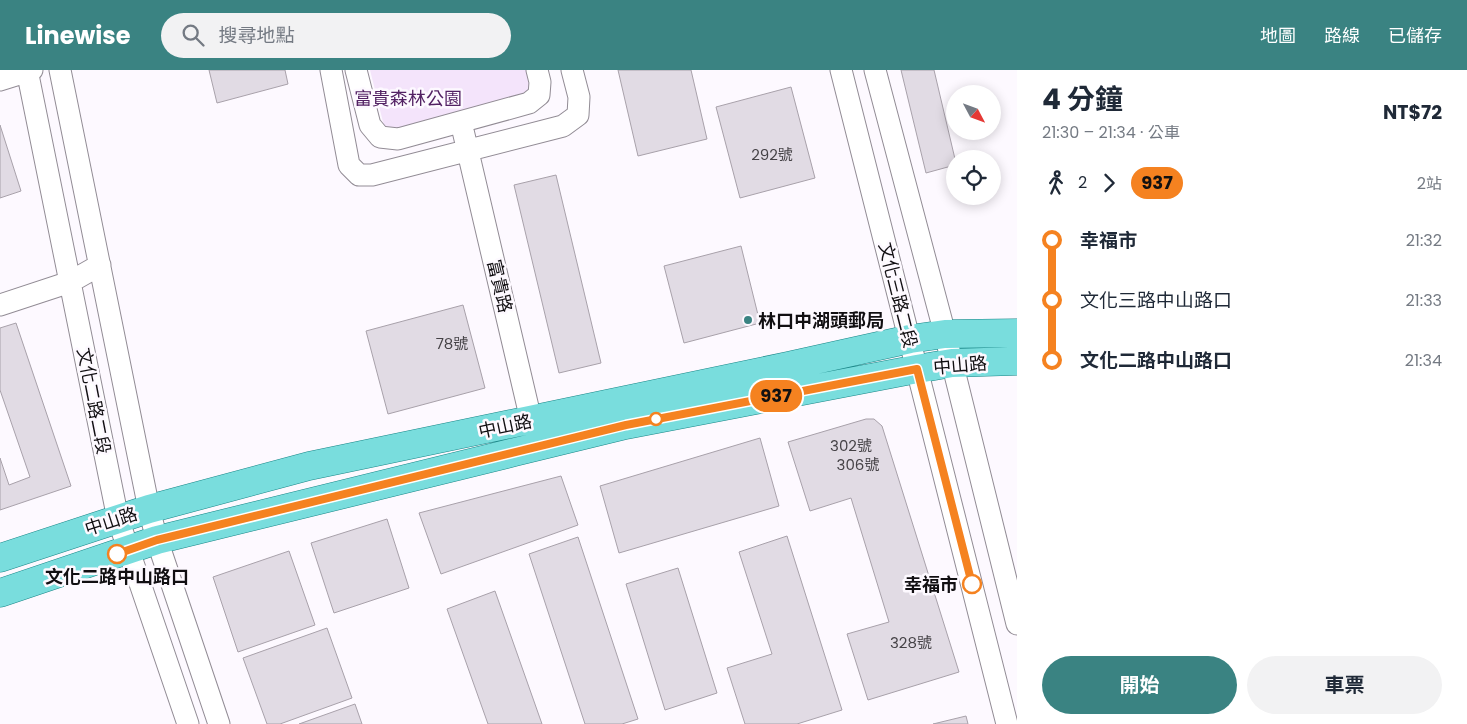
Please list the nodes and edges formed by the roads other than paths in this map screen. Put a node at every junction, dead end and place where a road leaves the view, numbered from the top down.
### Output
1 (60, 70) edge
2 (331, 70) edge
3 (356, 70) edge
4 (537, 70) edge
5 (572, 70) edge
6 (841, 70) edge
7 (875, 70) edge
8 (29, 71) edge
9 (0, 80) edge
10 (461, 122) junction
11 (468, 152) junction
12 (100, 265) junction
13 (70, 282) junction
14 (0, 305) edge
15 (1017, 332) edge
16 (945, 334) junction
17 (910, 339) junction
18 (1017, 361) edge
19 (952, 364) junction
20 (917, 369) junction
21 (531, 420) junction
22 (149, 509) junction
23 (118, 519) junction
24 (157, 540) junction
25 (129, 550) junction
26 (0, 558) edge
27 (0, 593) edge
28 (1017, 624) edge
29 (188, 724) edge
30 (219, 724) edge
31 (1007, 724) edge

1 - 12 street, 文化二路二段
2 - 11 street
3 - 10 street
4 - 10 street
5 - 11 street
6 - 17 street, 文化三路二段
7 - 16 street, 文化三路二段
8 - 9 street
8 - 13 street, 文化二路二段
10 - 11 street, 富貴路
11 - 21 street, 富貴路
12 - 13 street
12 - 22 street, 文化二路二段
13 - 14 street
13 - 23 street, 文化二路二段
15 - 16 main road, 中山路
16 - 17 main road, 中山路
16 - 19 street, 文化三路二段
17 - 20 street, 文化三路二段
17 - 21 main road, 中山路
18 - 19 main road, 中山路
19 - 20 main road, 中山路
19 - 28 street, 文化三路二段
20 - 24 main road, 中山路
20 - 31 street, 文化三路二段
21 - 22 main road, 中山路
22 - 23 main road, 中山路
22 - 24 street, 文化二路二段
23 - 25 street, 文化二路二段
23 - 26 main road, 中山路
24 - 25 main road, 中山路
24 - 30 street, 文化二路二段
25 - 27 main road, 中山路
25 - 29 street, 文化二路二段

